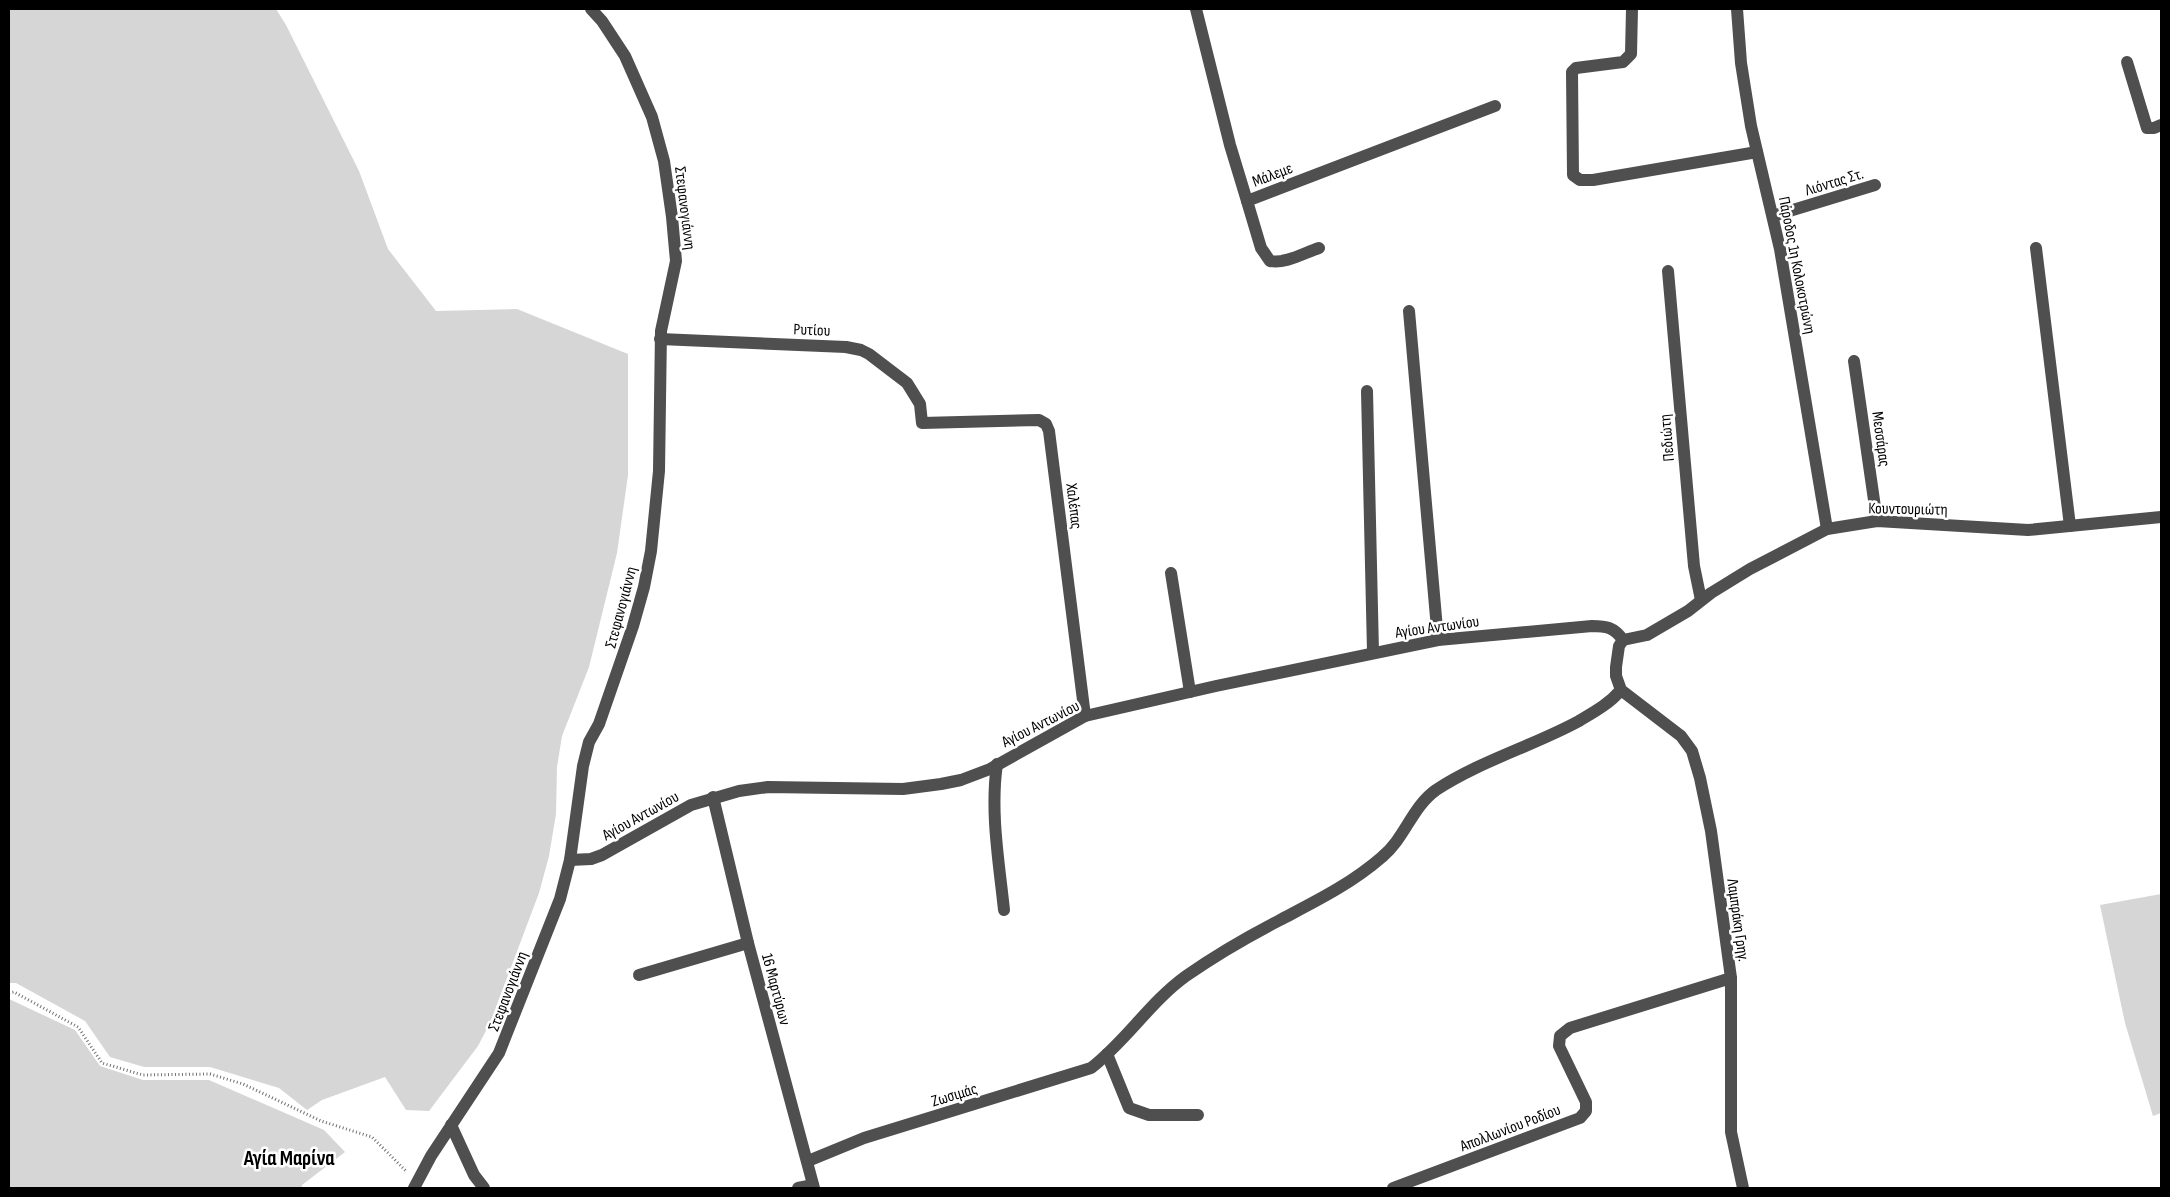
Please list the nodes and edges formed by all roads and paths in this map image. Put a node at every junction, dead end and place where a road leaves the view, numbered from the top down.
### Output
1 (591, 9) edge
2 (1196, 9) edge
3 (1632, 9) edge
4 (1737, 9) edge
5 (2127, 62) dead end
6 (1495, 106) dead end
7 (2161, 125) edge
8 (1757, 152) junction
9 (1875, 185) dead end
10 (1247, 201) junction
11 (1773, 216) junction
12 (1319, 248) dead end
13 (2036, 248) dead end
14 (1668, 271) dead end
15 (1409, 311) dead end
16 (660, 339) junction
17 (1854, 361) dead end
18 (1367, 391) dead end
19 (922, 423) joint
20 (2161, 516) edge
21 (1876, 521) junction
22 (2070, 526) junction
23 (1828, 528) junction
24 (1171, 573) dead end
25 (1702, 600) junction
26 (1438, 640) junction
27 (1623, 640) junction
28 (1373, 652) junction
29 (1621, 690) junction
30 (1190, 692) junction
31 (1084, 716) junction
32 (997, 764) junction
33 (713, 797) junction
34 (570, 860) junction
35 (1004, 910) dead end
36 (748, 944) junction
37 (640, 975) dead end
38 (1731, 978) junction
39 (9, 993) edge
40 (1107, 1054) junction
41 (1198, 1115) dead end
42 (451, 1126) junction
43 (808, 1161) junction
44 (415, 1184) edge
45 (814, 1186) edge
46 (484, 1188) edge
47 (798, 1188) edge
48 (1393, 1188) edge
49 (1743, 1188) edge

1 - 16 street, Στεφανογιάννη
2 - 10 street, Μάλεμε
3 - 8 street
4 - 8 street, Πάροδος 1η Κολοκοτρώνη
5 - 7 street
6 - 10 street, Μάλεμε
8 - 11 street, Πάροδος 1η Κολοκοτρώνη
9 - 11 street, Λιόντας Στ.
10 - 12 street
11 - 23 street, Πάροδος 1η Κολοκοτρώνη
13 - 22 street
14 - 25 street, Πεδιώτη
15 - 26 street
16 - 19 street, Ρυτίου
16 - 34 street, Στεφανογιάννη
17 - 21 street, Μεσσάρας
18 - 28 street
19 - 31 street, Χαλέπας
20 - 22 street, Κουντουριώτη
21 - 22 street, Κουντουριώτη
21 - 23 street, Κουντουριώτη
23 - 25 street, Κουντουριώτη
24 - 30 street
25 - 27 street, Κουντουριώτη
26 - 27 street, Αγίου Αντωνίου
26 - 28 street, Αγίου Αντωνίου
27 - 29 street
28 - 30 street, Αγίου Αντωνίου
29 - 38 street, Λαμπράκη Γρηγ.
29 - 40 street, Ζωσιμάς
30 - 31 street, Αγίου Αντωνίου
31 - 32 street, Αγίου Αντωνίου
32 - 33 street, Αγίου Αντωνίου
32 - 35 street
33 - 34 street, Αγίου Αντωνίου
33 - 36 street, 16 Μαρτύρων
34 - 42 street, Στεφανογιάννη
36 - 37 street
36 - 43 street, 16 Μαρτύρων
38 - 48 street, Απολλωνίου Ροδίου
38 - 49 street, Λαμπράκη Γρηγ.
39 - 44 path
40 - 41 street
40 - 43 street, Ζωσιμάς
42 - 44 street, Στεφανογιάννη
42 - 46 street
43 - 45 street, 16 Μαρτύρων
45 - 47 street

